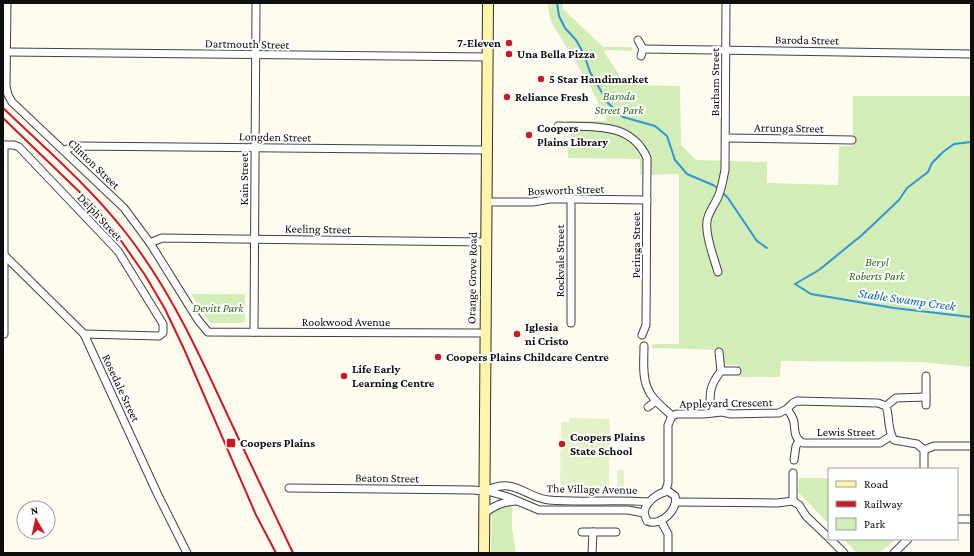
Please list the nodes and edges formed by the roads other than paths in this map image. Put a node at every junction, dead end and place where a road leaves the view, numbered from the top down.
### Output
1 (7, 3) edge
2 (256, 3) edge
3 (488, 3) edge
4 (726, 3) edge
5 (638, 40) dead end
6 (726, 50) junction
7 (7, 52) junction
8 (971, 54) edge
9 (256, 55) junction
10 (488, 57) junction
11 (558, 126) dead end
12 (726, 138) junction
13 (852, 140) dead end
14 (3, 145) edge
15 (256, 147) junction
16 (64, 150) junction
17 (487, 150) junction
18 (571, 199) junction
19 (647, 200) junction
20 (486, 202) junction
21 (255, 239) junction
22 (486, 242) junction
23 (150, 243) junction
24 (4, 255) junction
25 (718, 272) dead end
26 (571, 323) dead end
27 (208, 332) joint
28 (254, 332) junction
29 (484, 333) junction
30 (4, 334) edge
31 (84, 334) junction
32 (642, 335) dead end
33 (644, 346) dead end
34 (719, 352) dead end
35 (720, 371) junction
36 (736, 371) dead end
37 (926, 376) dead end
38 (656, 401) junction
39 (886, 406) junction
40 (648, 407) dead end
41 (787, 409) junction
42 (711, 413) junction
43 (672, 416) junction
44 (891, 436) junction
45 (799, 441) junction
46 (971, 446) edge
47 (924, 450) junction
48 (794, 460) dead end
49 (924, 468) edge
50 (793, 473) dead end
51 (289, 488) dead end
52 (484, 490) junction
53 (665, 492) junction
54 (792, 500) junction
55 (516, 501) junction
56 (650, 502) junction
57 (676, 502) junction
58 (644, 513) junction
59 (484, 514) junction
60 (958, 519) edge
61 (971, 519) edge
62 (662, 521) junction
63 (582, 532) dead end
64 (593, 532) junction
65 (616, 532) dead end
66 (828, 536) edge
67 (831, 540) edge
68 (907, 540) edge
69 (839, 551) edge
70 (187, 553) edge
71 (484, 553) edge
72 (592, 553) edge
73 (668, 553) edge
74 (894, 553) edge

1 - 7 street, Clinton Street
2 - 9 street, Kain Street
3 - 10 main road, Orange Grove Road
4 - 6 street, Barham Street
5 - 6 street, Baroda Street
6 - 8 street, Baroda Street
6 - 12 street, Barham Street
7 - 9 street, Dartmouth Street
7 - 16 street, Clinton Street
9 - 10 street, Dartmouth Street
9 - 15 street, Kain Street
10 - 17 main road, Orange Grove Road
11 - 19 street, Peringa Street
12 - 13 street, Arrunga Street
12 - 25 street, Barham Street
14 - 24 street
14 - 31 street, Delph Street
15 - 16 street, Longden Street
15 - 17 street, Longden Street
15 - 21 street, Kain Street
16 - 23 street, Clinton Street
17 - 20 main road, Orange Grove Road
18 - 19 street, Bosworth Street
18 - 20 street, Bosworth Street
18 - 26 street, Rockvale Street
19 - 32 street, Peringa Street
20 - 22 main road, Orange Grove Road
21 - 22 street, Keeling Street
21 - 23 street, Keeling Street
21 - 28 street, Kain Street
22 - 29 main road, Orange Grove Road
23 - 27 street, Clinton Street
24 - 30 street
24 - 31 street, Rosedale Street
27 - 28 street, Rookwood Avenue
28 - 29 street, Rookwood Avenue
29 - 52 main road, Orange Grove Road
31 - 70 street, Rosedale Street
33 - 38 street
34 - 35 street
35 - 36 street
35 - 42 street
37 - 39 street
38 - 40 street
38 - 43 street
39 - 41 street, Appleyard Crescent
39 - 44 street
41 - 42 street, Appleyard Crescent
41 - 45 street
42 - 43 street, Appleyard Crescent
43 - 53 street, Appleyard Crescent
44 - 45 street, Lewis Street
44 - 47 street
45 - 48 street
46 - 47 street
47 - 49 street
50 - 54 street
51 - 52 street, Beaton Street
52 - 55 street, The Village Avenue
52 - 56 street, The Village Avenue
52 - 59 main road, Orange Grove Road
53 - 56 street, The Village Avenue
53 - 57 street
54 - 57 street
54 - 66 street
55 - 58 street, The Village Avenue
55 - 59 street
56 - 58 street, The Village Avenue
57 - 62 street
58 - 62 street, The Village Avenue
59 - 71 main road, Orange Grove Road
60 - 61 street
62 - 73 street
63 - 64 street
64 - 65 street
64 - 72 street
67 - 69 street
68 - 74 street

